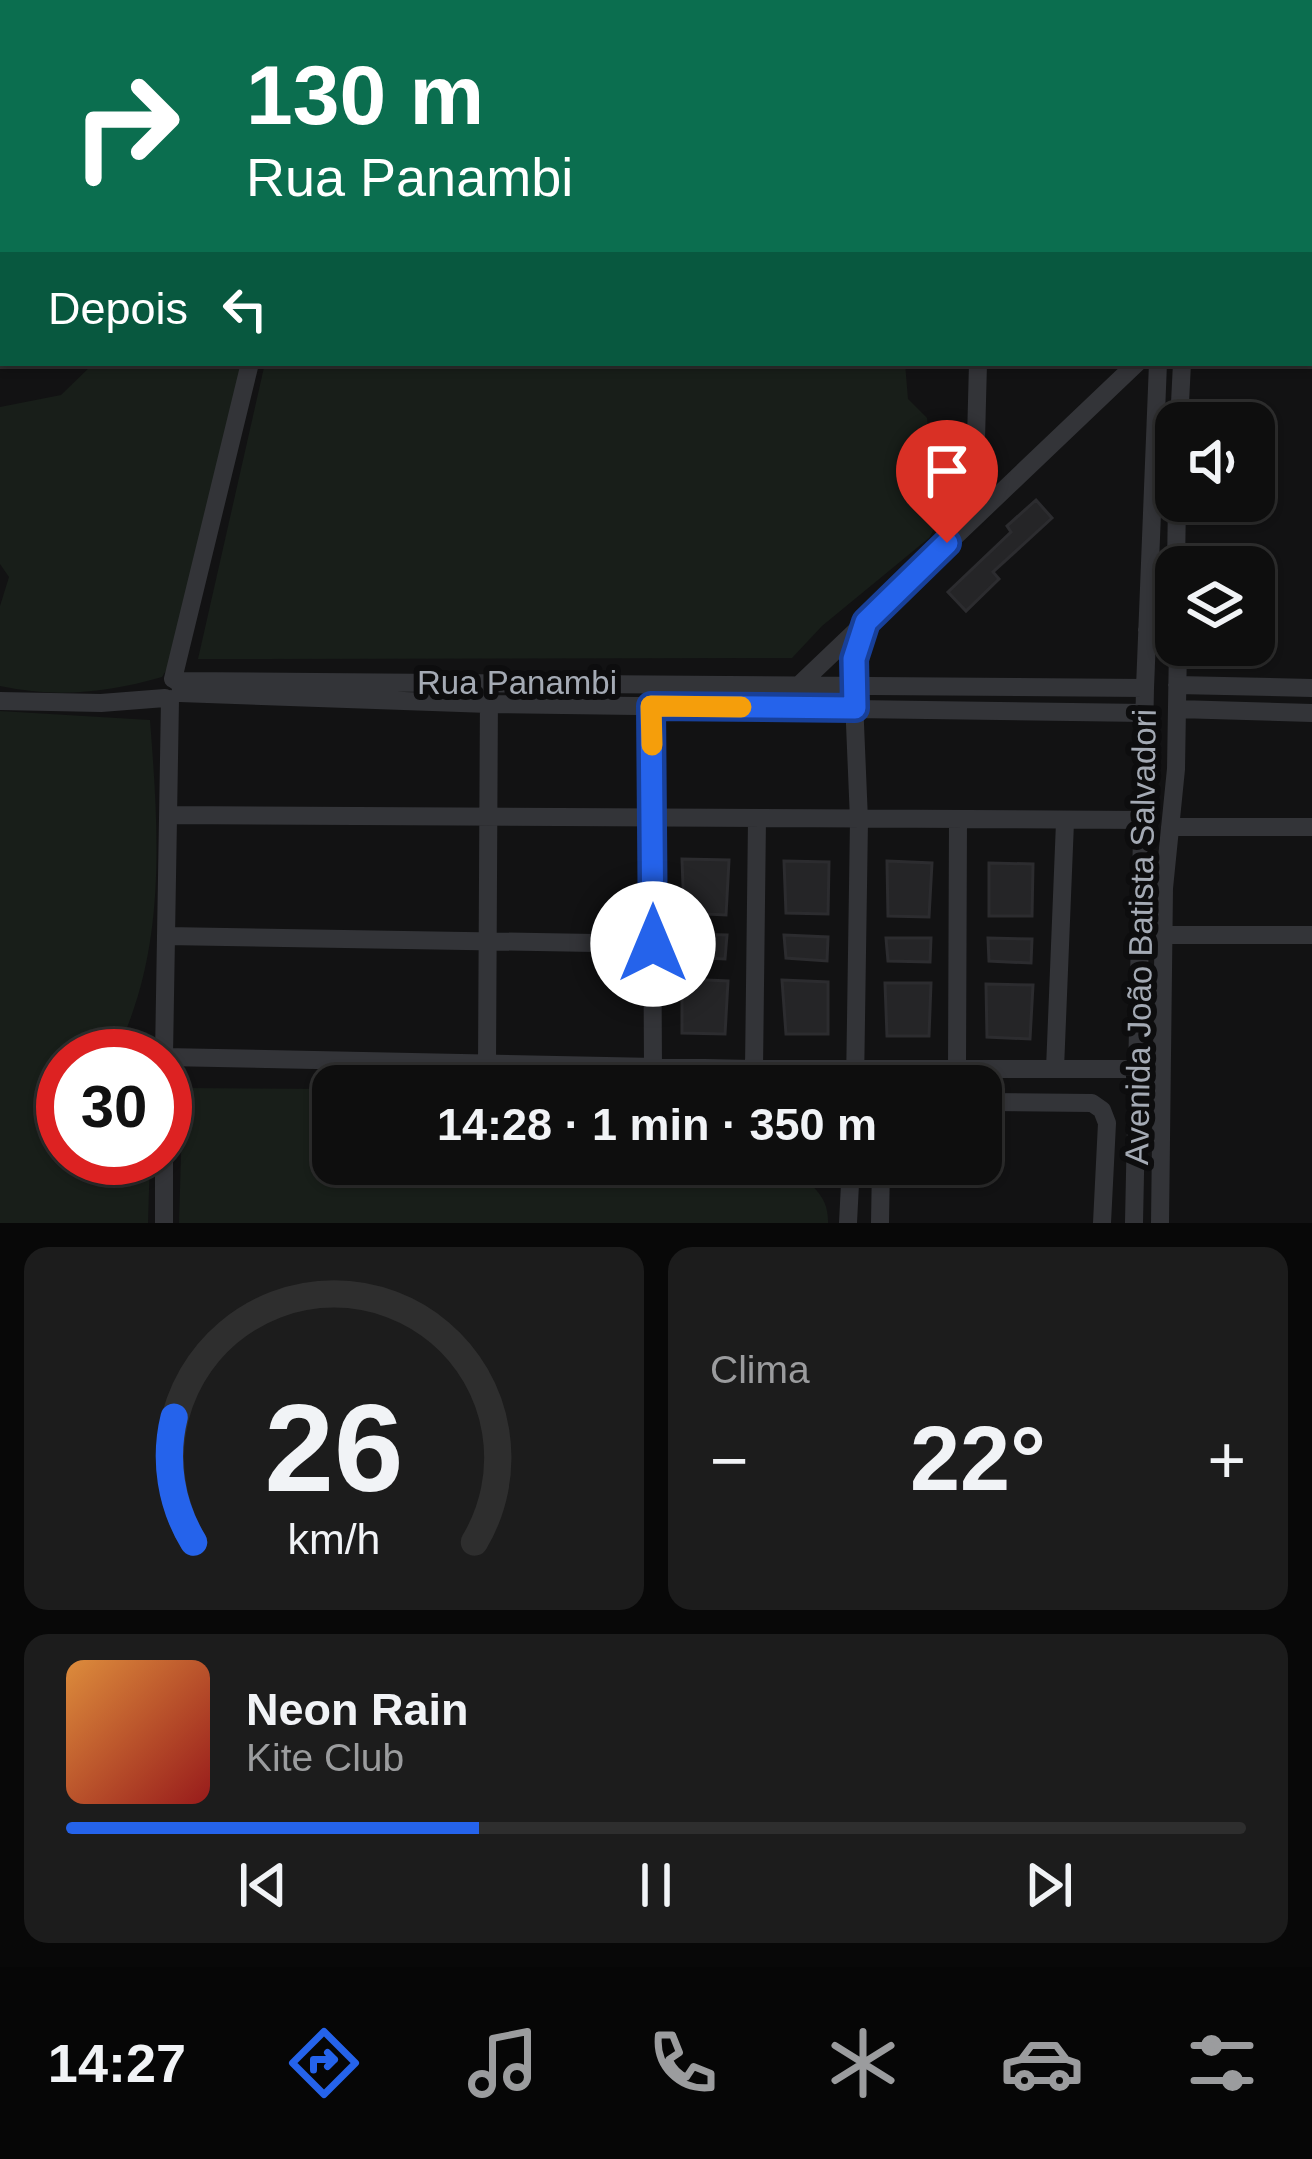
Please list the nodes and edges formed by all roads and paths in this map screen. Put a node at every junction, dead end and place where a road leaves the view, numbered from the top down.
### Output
1 (249, 366) edge
2 (978, 366) edge
3 (1134, 366) edge
4 (1158, 366) edge
5 (1182, 366) edge
6 (1113, 386) junction
7 (1158, 390) junction
8 (1180, 402) edge
9 (974, 516) junction
10 (866, 622) junction
11 (1155, 627) edge
12 (1147, 630) junction
13 (1178, 666) edge
14 (651, 682) junction
15 (1178, 685) junction
16 (797, 687) junction
17 (1145, 688) junction
18 (1312, 688) edge
19 (171, 689) junction
20 (489, 693) junction
21 (855, 698) junction
22 (0, 701) edge
23 (651, 706) junction
24 (1177, 710) junction
25 (1145, 712) junction
26 (1312, 713) edge
27 (1144, 758) junction
28 (1177, 758) junction
29 (169, 815) junction
30 (489, 818) junction
31 (652, 818) junction
32 (758, 819) junction
33 (859, 820) junction
34 (958, 820) junction
35 (1145, 820) junction
36 (1065, 822) junction
37 (1170, 827) junction
38 (1312, 827) edge
39 (1164, 935) junction
40 (1312, 935) edge
41 (166, 936) junction
42 (490, 944) junction
43 (653, 944) junction
44 (165, 1029) edge
45 (192, 1057) edge
46 (487, 1065) joint
47 (653, 1065) edge
48 (754, 1065) edge
49 (855, 1065) edge
50 (957, 1065) edge
51 (1002, 1068) edge
52 (1054, 1069) junction
53 (1137, 1070) junction
54 (1002, 1102) edge
55 (164, 1185) edge
56 (850, 1185) edge
57 (881, 1185) edge
58 (164, 1223) edge
59 (848, 1223) edge
60 (880, 1223) edge
61 (1102, 1223) edge
62 (1134, 1223) edge
63 (1160, 1223) edge

1 - 19 street
2 - 9 street
3 - 6 street
4 - 7 street, Avenida João Batista Salvadori
5 - 8 street
6 - 7 street
6 - 9 street
7 - 12 street, Avenida João Batista Salvadori
9 - 10 street
10 - 16 street
10 - 21 street
11 - 12 street
12 - 17 street, Avenida João Batista Salvadori
13 - 15 street, Avenida João Batista Salvadori
14 - 16 street, Rua Panambi
14 - 20 street, Rua Panambi
14 - 23 street
15 - 18 street
15 - 24 street, Avenida João Batista Salvadori
16 - 21 street, Rua Panambi
17 - 21 street, Rua Panambi
17 - 25 street, Avenida João Batista Salvadori
19 - 20 street, Rua Panambi
19 - 22 street, Rua Panambi
19 - 29 street
20 - 23 street, Rua Panambi
20 - 30 street
21 - 23 street, Rua Panambi
21 - 25 street, Rua Panambi
21 - 33 street
23 - 31 street
24 - 26 street
24 - 28 street, Avenida João Batista Salvadori
25 - 27 street, Avenida João Batista Salvadori
27 - 28 street
27 - 35 street, Avenida João Batista Salvadori
28 - 37 street, Avenida João Batista Salvadori
29 - 30 street
29 - 41 street
30 - 31 street
30 - 42 street
31 - 32 street
31 - 43 street
32 - 33 street
32 - 48 street
33 - 34 street
33 - 49 street
34 - 36 street
34 - 50 street
35 - 36 street
35 - 53 street, Avenida João Batista Salvadori
36 - 52 street
37 - 38 street
37 - 39 street, Avenida João Batista Salvadori
39 - 40 street
39 - 63 street, Avenida João Batista Salvadori
41 - 42 street
41 - 44 street
42 - 43 street
42 - 46 street
43 - 47 street
45 - 46 street
51 - 52 street
52 - 53 street
53 - 62 street, Avenida João Batista Salvadori
54 - 61 street
55 - 58 street
56 - 59 street
57 - 60 street

